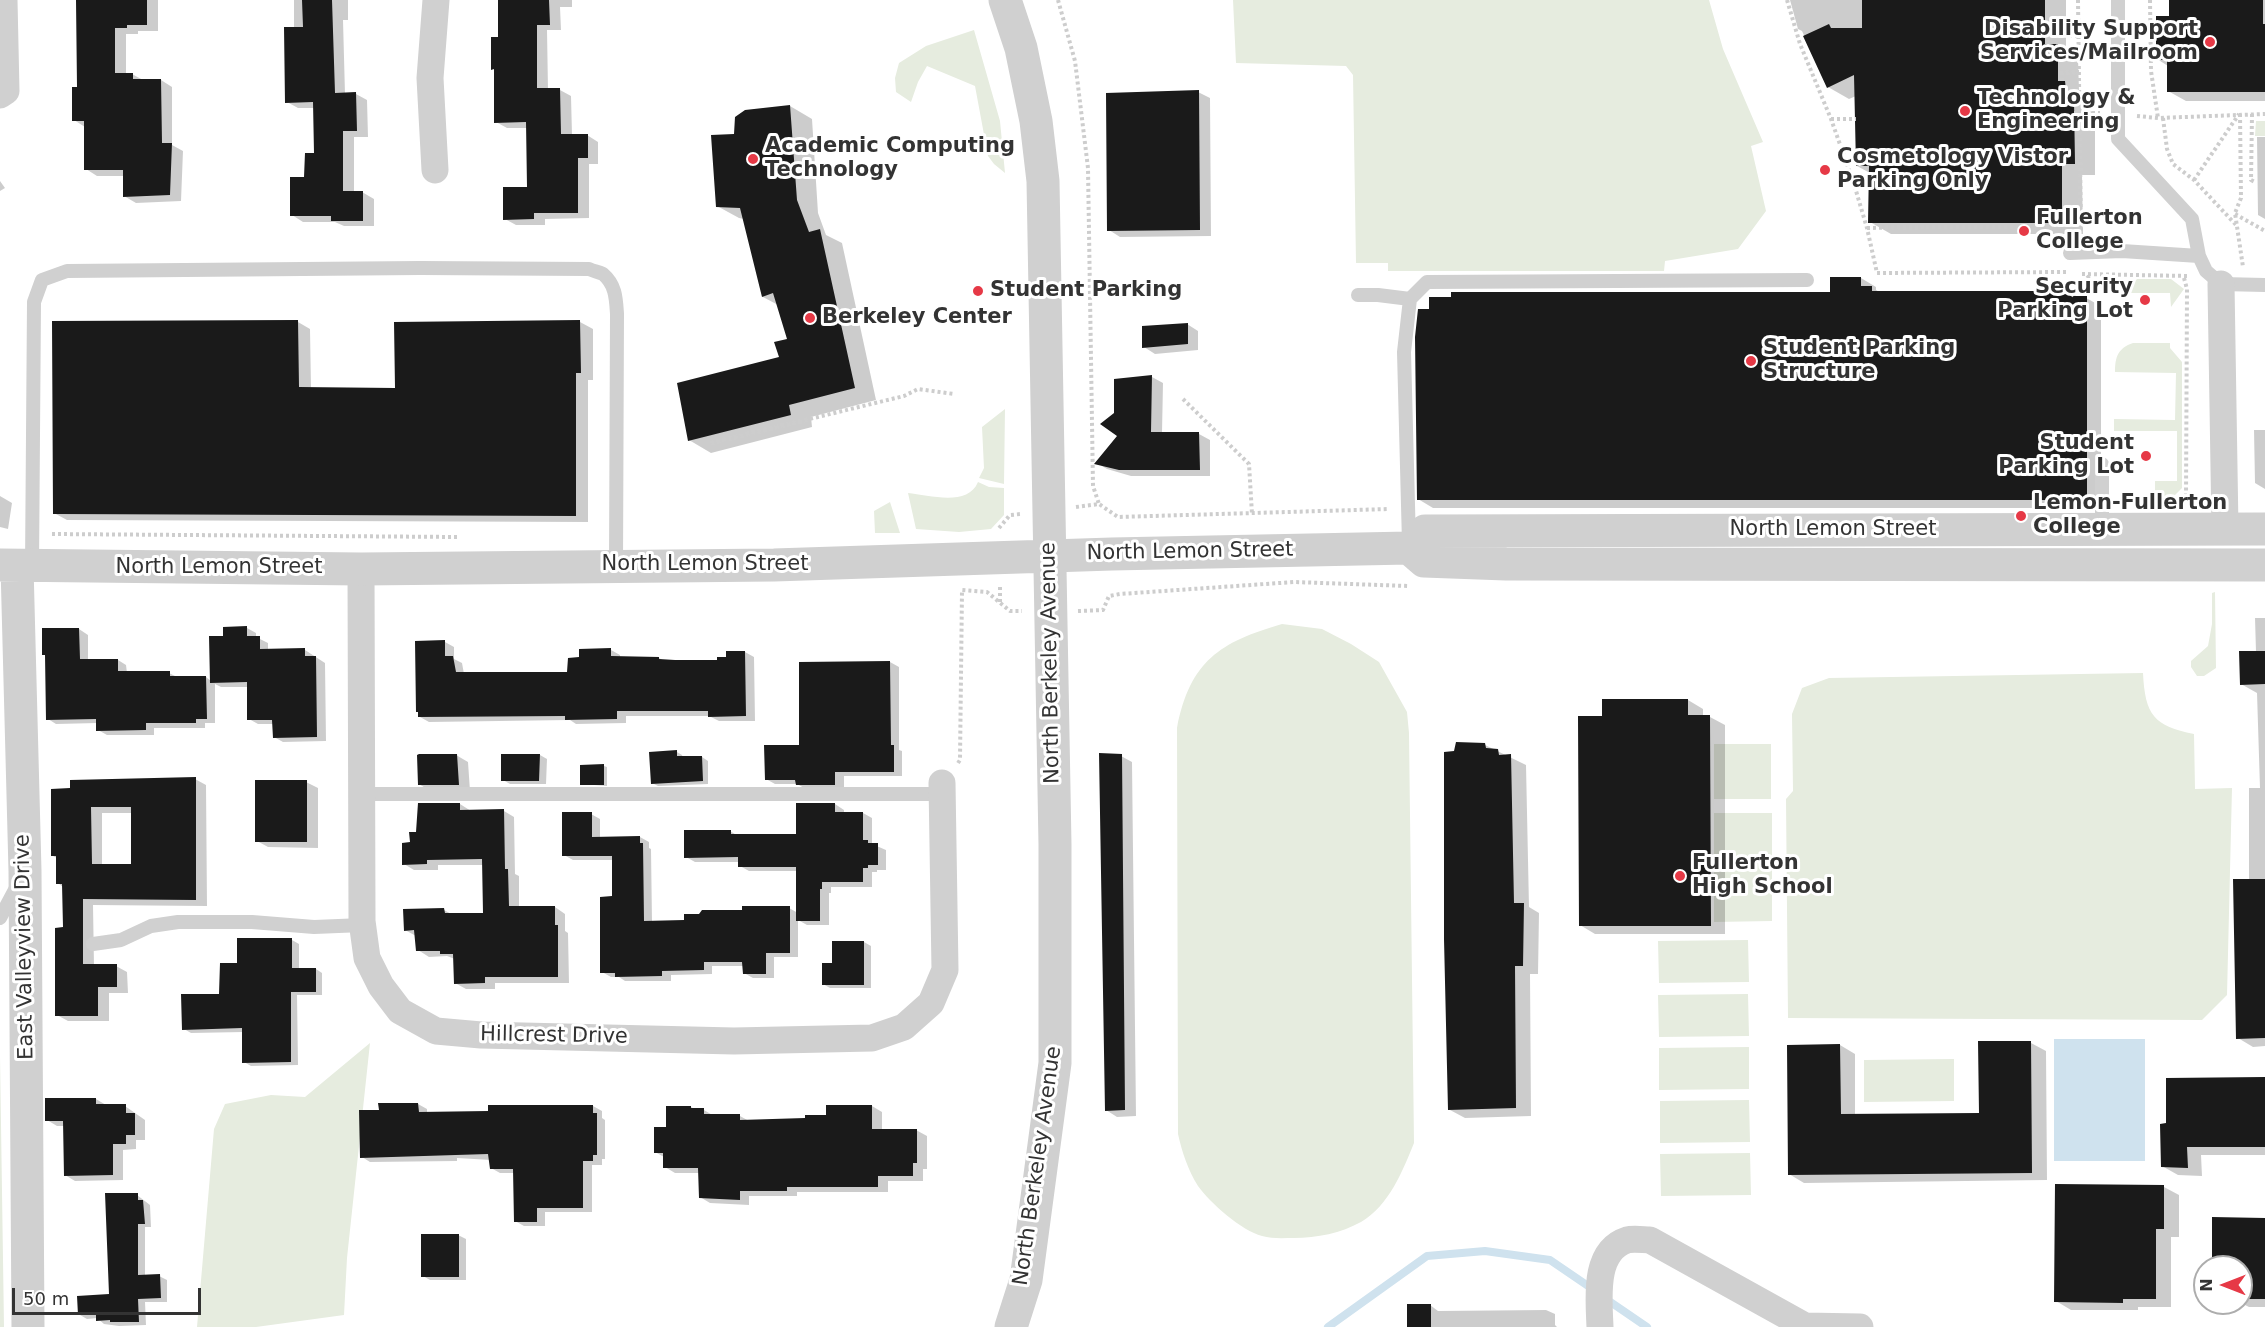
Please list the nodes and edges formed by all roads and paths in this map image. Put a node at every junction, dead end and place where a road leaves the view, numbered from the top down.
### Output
1 (4, 0) edge
2 (436, 0) edge
3 (1005, 0) edge
4 (1058, 0) edge
5 (1786, 0) edge
6 (2078, 0) edge
7 (2118, 0) edge
8 (2150, 0) edge
9 (2045, 36) dead end
10 (2079, 36) junction
11 (2079, 72) junction
12 (2062, 81) dead end
13 (0, 95) edge
14 (2076, 113) junction
15 (2117, 114) junction
16 (2240, 114) junction
17 (2252, 114) junction
18 (2265, 114) edge
19 (2161, 118) junction
20 (1831, 119) junction
21 (1856, 119) dead end
22 (435, 170) dead end
23 (2194, 180) junction
24 (2255, 182) dead end
25 (2235, 213) junction
26 (2237, 226) junction
27 (2080, 227) junction
28 (1867, 228) junction
29 (2265, 231) edge
30 (2077, 252) junction
31 (2199, 256) junction
32 (2090, 275) junction
33 (2184, 278) junction
34 (2214, 278) junction
35 (1807, 280) dead end
36 (2265, 285) edge
37 (1358, 295) dead end
38 (2071, 296) dead end
39 (1410, 298) junction
40 (954, 394) dead end
41 (1183, 399) dead end
42 (711, 443) dead end
43 (2102, 464) dead end
44 (2186, 501) dead end
45 (1099, 504) junction
46 (1408, 508) junction
47 (1048, 510) junction
48 (1252, 514) junction
49 (2225, 529) junction
50 (2265, 529) edge
51 (2102, 530) junction
52 (32, 535) junction
53 (994, 535) dead end
54 (464, 537) dead end
55 (1409, 548) junction
56 (1048, 556) junction
57 (616, 565) junction
58 (2226, 565) junction
59 (2265, 565) edge
60 (16, 566) edge
61 (361, 569) junction
62 (1412, 586) dead end
63 (1050, 611) junction
64 (943, 788) junction
65 (362, 794) junction
66 (25, 871) junction
67 (0, 918) edge
68 (363, 926) junction
69 (93, 944) dead end
70 (1600, 1320) edge
71 (28, 1327) edge
72 (1011, 1327) edge
73 (1860, 1327) edge

1 - 13 street
2 - 22 street
3 - 47 street, North Berkeley Avenue
4 - 45 path
5 - 20 path
6 - 10 path
7 - 15 lane
8 - 19 path
9 - 10 path
10 - 11 path
11 - 12 path
11 - 14 path
14 - 15 path
14 - 27 path
15 - 19 path
15 - 31 lane
16 - 17 path
16 - 19 path
16 - 23 path
16 - 25 path
17 - 18 path
17 - 24 path
19 - 23 path
20 - 21 path
20 - 28 path
23 - 26 path
25 - 26 path
25 - 29 path
26 - 34 path
27 - 28 path
27 - 30 path
28 - 32 path
30 - 31 lane
30 - 32 path
31 - 34 lane
32 - 33 path
32 - 38 path
33 - 34 path
33 - 44 path
34 - 36 lane
34 - 49 street
35 - 39 lane
37 - 39 lane
39 - 46 lane
40 - 42 path
41 - 48 path
43 - 51 lane
45 - 47 path
45 - 48 path
46 - 48 path
46 - 55 lane
47 - 53 path
47 - 56 street, North Berkeley Avenue
49 - 50 street, North Lemon Street
49 - 51 street, North Lemon Street
49 - 58 street
51 - 55 street, North Lemon Street
52 - 54 path
52 - 57 lane
52 - 60 lane
55 - 56 street, North Lemon Street
55 - 58 street, North Lemon Street
56 - 57 street, North Lemon Street
56 - 63 street, North Berkeley Avenue
57 - 61 street, North Lemon Street
58 - 59 street, North Lemon Street
60 - 61 street, North Lemon Street
60 - 66 street, East Valleyview Drive
61 - 65 street, Hillcrest Drive
62 - 63 path
63 - 64 path
63 - 72 street, North Berkeley Avenue
64 - 65 lane
64 - 68 street, Hillcrest Drive
65 - 68 street, Hillcrest Drive
66 - 67 lane
66 - 71 street, East Valleyview Drive
68 - 69 lane
70 - 73 street

